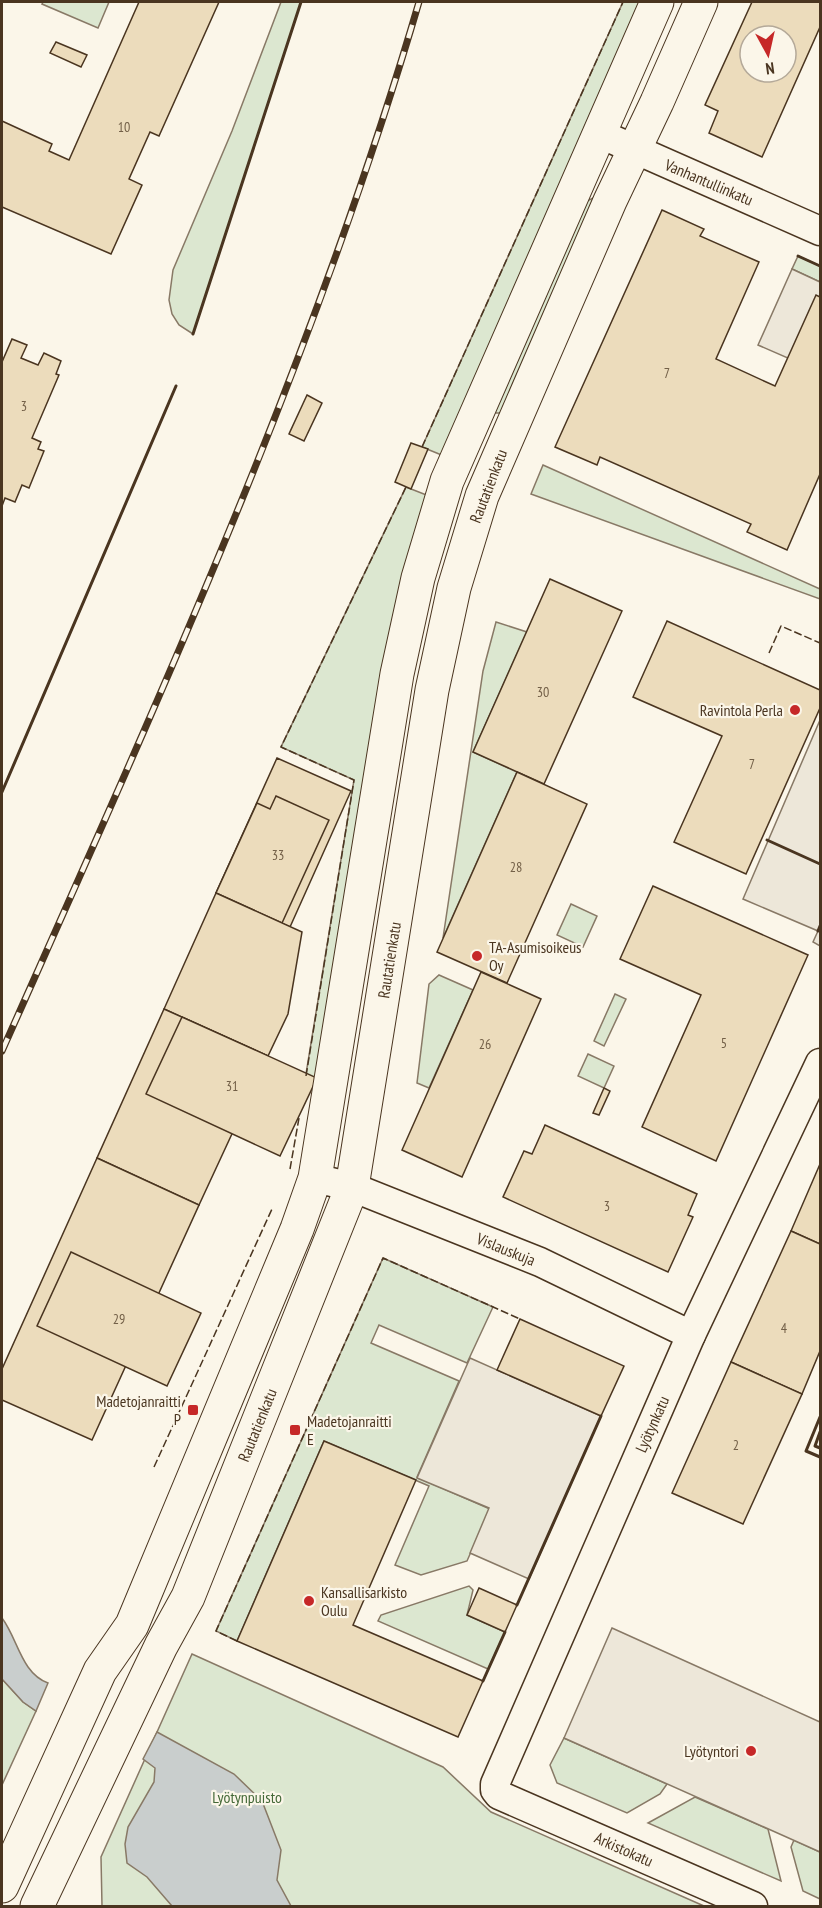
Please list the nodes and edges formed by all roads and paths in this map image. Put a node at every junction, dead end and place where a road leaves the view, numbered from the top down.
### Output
1 (657, 2) edge
2 (701, 2) edge
3 (598, 134) junction
4 (634, 150) junction
5 (820, 231) edge
6 (820, 1063) edge
7 (315, 1178) junction
8 (352, 1187) junction
9 (691, 1335) junction
10 (495, 1791) joint
11 (2, 1886) edge
12 (37, 1906) edge
13 (753, 1906) edge

1 - 3 main road
2 - 4 main road, Rautatienkatu
3 - 4 street, Vanhantullinkatu
3 - 7 main road
4 - 5 street, Vanhantullinkatu
4 - 8 main road, Rautatienkatu
6 - 9 street, Lyötynkatu
7 - 8 street, Vislauskuja
7 - 11 main road
8 - 9 street, Vislauskuja
8 - 12 main road, Rautatienkatu
9 - 10 street, Lyötynkatu
10 - 13 street, Arkistokatu

